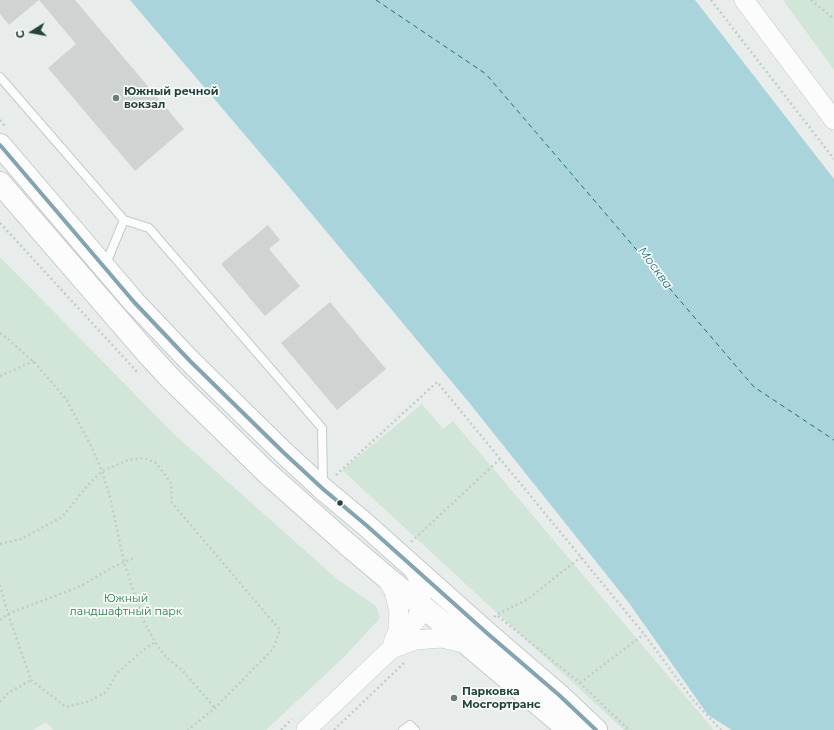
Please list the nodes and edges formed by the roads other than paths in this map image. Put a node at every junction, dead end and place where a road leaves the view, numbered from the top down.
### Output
1 (744, 0) edge
2 (0, 77) edge
3 (834, 120) edge
4 (5, 139) edge
5 (0, 183) edge
6 (124, 220) junction
7 (104, 267) junction
8 (323, 489) junction
9 (413, 568) junction
10 (386, 577) junction
11 (421, 604) junction
12 (468, 644) junction
13 (390, 650) junction
14 (306, 730) edge
15 (403, 730) edge
16 (415, 730) edge
17 (569, 730) edge
18 (596, 730) edge

1 - 3 street
2 - 6 lane
4 - 7 main road
5 - 10 main road
6 - 7 lane
6 - 8 lane
7 - 8 main road
8 - 9 main road
9 - 11 street
9 - 18 main road
10 - 11 main road
10 - 13 street
11 - 12 main road
11 - 13 street
12 - 13 street
12 - 17 main road
13 - 14 street
15 - 16 lane

